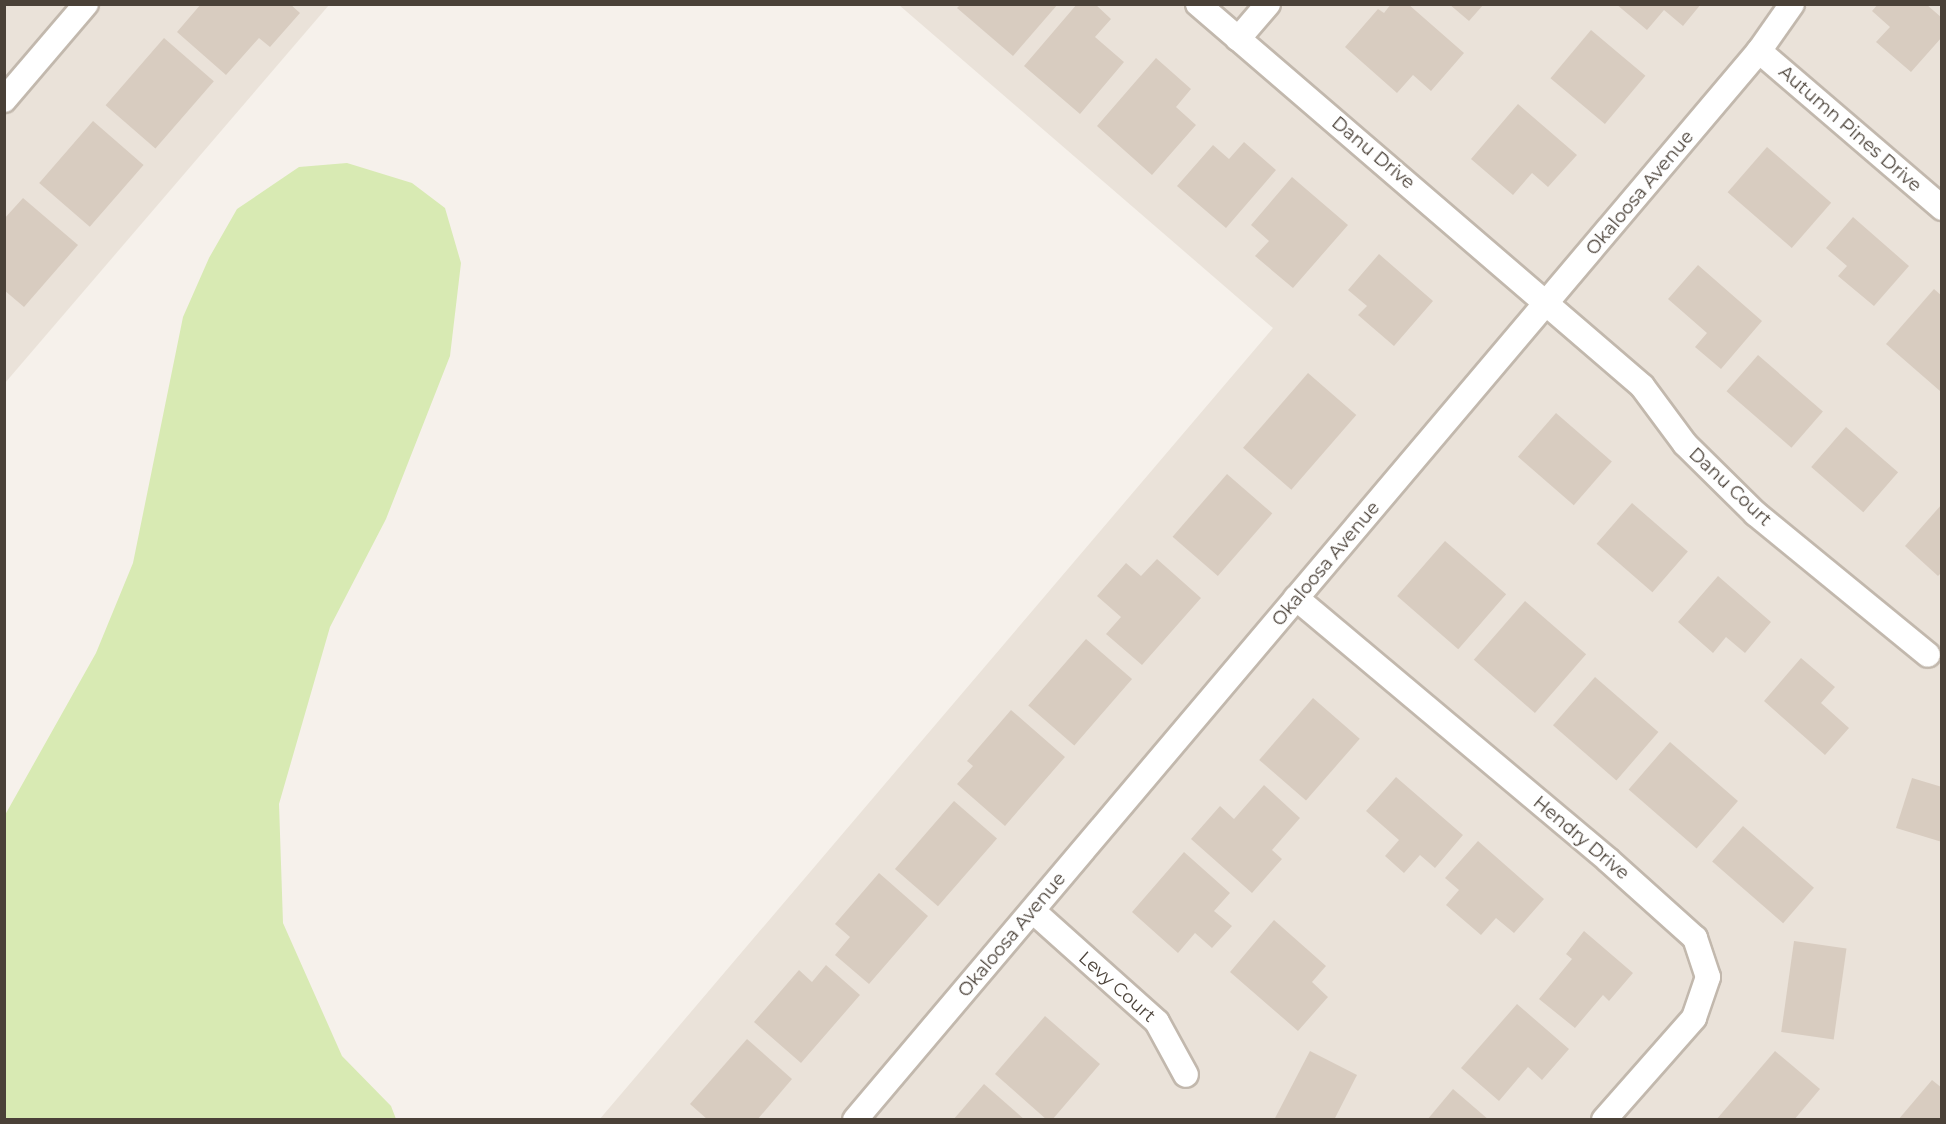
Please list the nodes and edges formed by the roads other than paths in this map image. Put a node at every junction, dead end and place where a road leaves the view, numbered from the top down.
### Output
1 (1198, 4) edge
2 (1268, 4) edge
3 (1792, 4) edge
4 (76, 8) edge
5 (1238, 39) junction
6 (1759, 51) junction
7 (4, 100) edge
8 (1941, 208) edge
9 (1548, 302) junction
10 (1296, 598) junction
11 (1928, 655) dead end
12 (1033, 911) junction
13 (1186, 1075) dead end
14 (855, 1119) edge
15 (1604, 1119) edge

1 - 5 street, Danu Drive
2 - 5 street
3 - 6 street, Okaloosa Avenue
4 - 7 street
5 - 9 street, Danu Drive
6 - 8 street, Autumn Pines Drive
6 - 9 street, Okaloosa Avenue
9 - 10 street, Okaloosa Avenue
9 - 11 street, Danu Court
10 - 12 street, Okaloosa Avenue
10 - 15 street, Hendry Drive
12 - 13 street, Levy Court
12 - 14 street, Okaloosa Avenue

